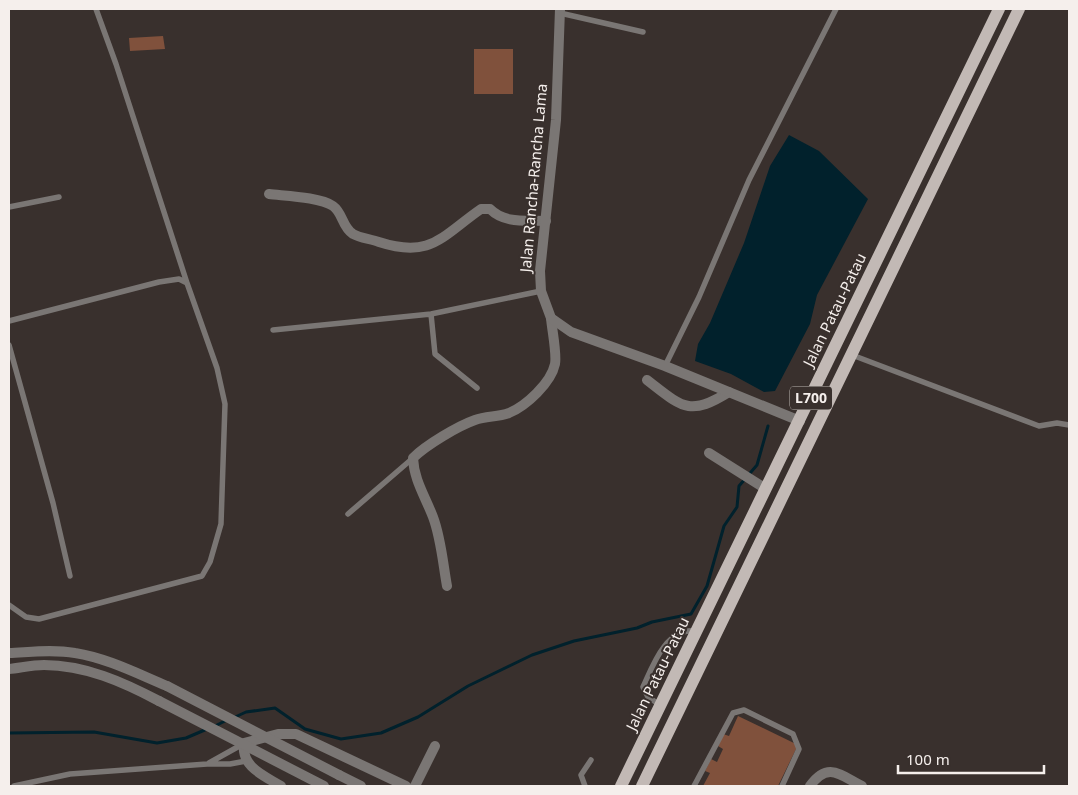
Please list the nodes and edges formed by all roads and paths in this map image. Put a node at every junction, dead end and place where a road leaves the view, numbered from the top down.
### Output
1 (96, 9) edge
2 (836, 9) edge
3 (999, 9) edge
4 (1019, 9) edge
5 (560, 11) edge
6 (643, 32) dead end
7 (269, 194) dead end
8 (59, 197) dead end
9 (9, 207) edge
10 (546, 221) junction
11 (186, 282) junction
12 (540, 291) junction
13 (431, 314) junction
14 (551, 318) junction
15 (9, 321) edge
16 (273, 330) dead end
17 (9, 344) edge
18 (852, 355) junction
19 (665, 366) junction
20 (647, 380) dead end
21 (477, 388) dead end
22 (729, 392) junction
23 (800, 421) junction
24 (1069, 425) edge
25 (709, 453) dead end
26 (414, 458) junction
27 (766, 489) junction
28 (348, 514) dead end
29 (70, 576) dead end
30 (447, 586) dead end
31 (9, 606) edge
32 (697, 631) junction
33 (9, 653) edge
34 (9, 669) edge
35 (661, 705) junction
36 (244, 744) junction
37 (435, 746) dead end
38 (591, 760) dead end
39 (246, 761) junction
40 (208, 764) junction
41 (14, 786) edge
42 (281, 786) edge
43 (324, 786) edge
44 (360, 786) edge
45 (406, 786) edge
46 (415, 786) edge
47 (585, 786) edge
48 (621, 786) edge
49 (642, 786) edge
50 (694, 786) edge
51 (782, 786) edge
52 (810, 786) edge
53 (862, 786) edge

1 - 11 lane
2 - 19 lane
3 - 23 main road, Jalan Patau-Patau / L700
4 - 18 main road, L700
5 - 6 lane
5 - 10 street, Jalan Rancha-Rancha Lama
7 - 10 street
8 - 9 lane
10 - 12 street, Jalan Rancha-Rancha Lama
11 - 15 lane
11 - 31 lane
12 - 13 lane
12 - 14 street, Jalan Rancha-Rancha Lama
13 - 16 lane
13 - 21 lane
14 - 19 street
14 - 26 street, Jalan Rancha-Rancha Lama
17 - 29 lane
18 - 24 lane
18 - 49 main road, L700
19 - 22 street
20 - 22 street
22 - 23 street
23 - 27 main road, Jalan Patau-Patau / L700
25 - 27 street
26 - 28 lane
26 - 30 street
27 - 32 main road, Jalan Patau-Patau / L700
32 - 35 main road, Jalan Patau-Patau / L700
32 - 35 lane
33 - 44 street, bridge
34 - 43 street, bridge
35 - 48 main road, Jalan Patau-Patau / L700
36 - 39 street
36 - 40 lane
36 - 45 street
37 - 46 street
38 - 47 lane
39 - 40 lane
39 - 42 street
40 - 41 lane
50 - 51 lane
52 - 53 street

